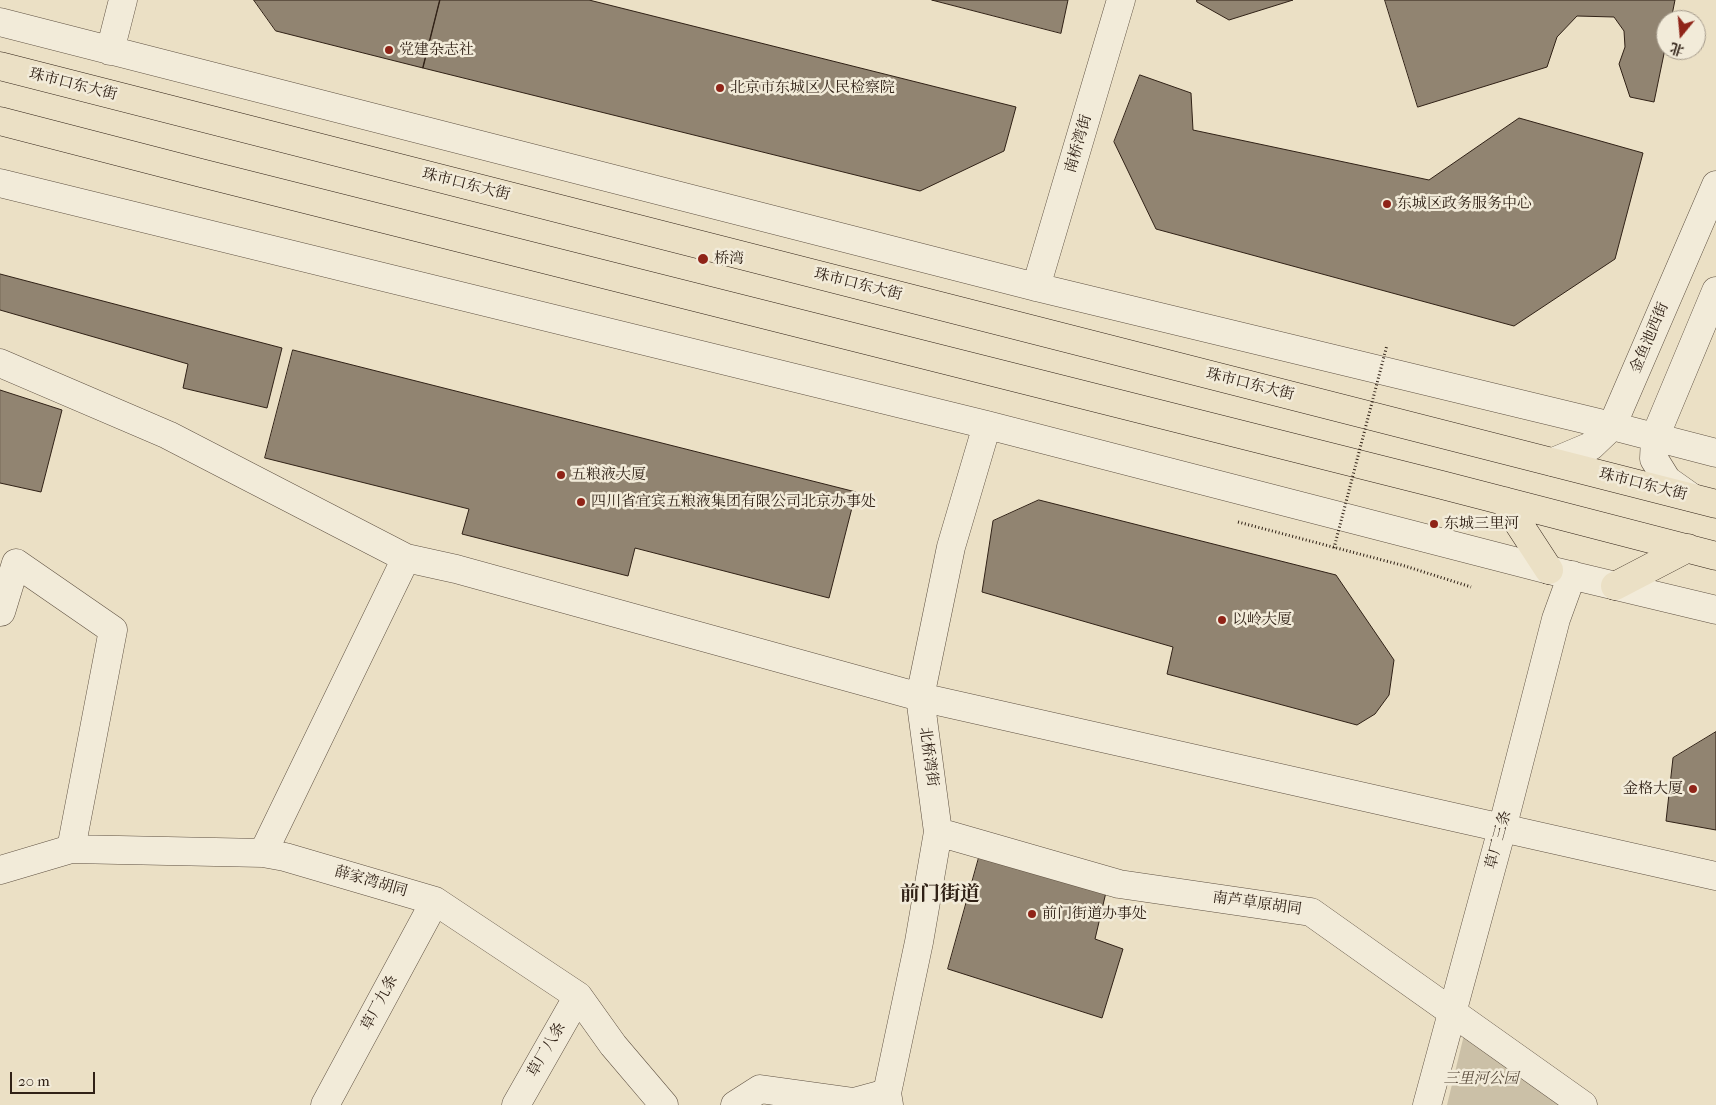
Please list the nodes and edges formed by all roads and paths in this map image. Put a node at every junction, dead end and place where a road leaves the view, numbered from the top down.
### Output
1 (123, 0) edge
2 (1121, 0) edge
3 (0, 22) edge
4 (110, 51) junction
5 (0, 66) edge
6 (0, 121) edge
7 (0, 183) edge
8 (1716, 186) edge
9 (1036, 287) junction
10 (1716, 291) edge
11 (1387, 345) dead end
12 (0, 363) edge
13 (987, 425) junction
14 (1612, 426) junction
15 (1654, 437) junction
16 (1716, 453) edge
17 (1553, 462) junction
18 (1504, 501) junction
19 (1704, 501) edge
20 (1238, 522) dead end
21 (1334, 548) junction
22 (1688, 548) junction
23 (1716, 556) edge
24 (406, 558) junction
25 (1561, 572) junction
26 (1615, 586) junction
27 (1471, 587) dead end
28 (1716, 610) edge
29 (0, 612) edge
30 (920, 698) junction
31 (1502, 829) junction
32 (938, 832) junction
33 (71, 849) junction
34 (263, 853) junction
35 (0, 870) edge
36 (1716, 876) edge
37 (435, 900) junction
38 (578, 996) junction
39 (1452, 1012) junction
40 (884, 1101) edge
41 (325, 1105) edge
42 (516, 1105) edge
43 (664, 1105) edge
44 (734, 1105) edge
45 (1426, 1105) edge
46 (1583, 1105) edge

1 - 4 street
2 - 9 street, 南桥湾街
3 - 4 street
4 - 9 street
5 - 17 main road, 珠市口东大街
6 - 18 main road
7 - 13 street
8 - 14 street, 金鱼池西街
9 - 14 street
10 - 15 street
11 - 21 path, bridge
12 - 24 street
13 - 25 street
13 - 30 street, 北桥湾街
14 - 15 street
14 - 17 street, 金鱼池西街
15 - 16 street
15 - 19 street
17 - 19 main road, 珠市口东大街
18 - 22 main road
18 - 25 main road
20 - 21 path
21 - 27 path
22 - 23 main road
22 - 26 main road
24 - 30 street
24 - 34 street
25 - 26 street
25 - 31 street, 草厂三条
26 - 28 street
29 - 33 street
30 - 31 street
30 - 32 street, 北桥湾街
31 - 36 street
31 - 39 street, 草厂三条
32 - 39 street, 南芦草原胡同
32 - 40 street, 北桥湾街
33 - 34 street, 薛家湾胡同
33 - 35 street, 薛家湾胡同
34 - 37 street, 薛家湾胡同
37 - 38 street, 薛家湾胡同
37 - 41 street, 草厂九条
38 - 42 street, 草厂八条
38 - 43 street, 薛家湾胡同
39 - 45 street, 草厂三条
39 - 46 street, 南芦草原胡同
40 - 44 street

